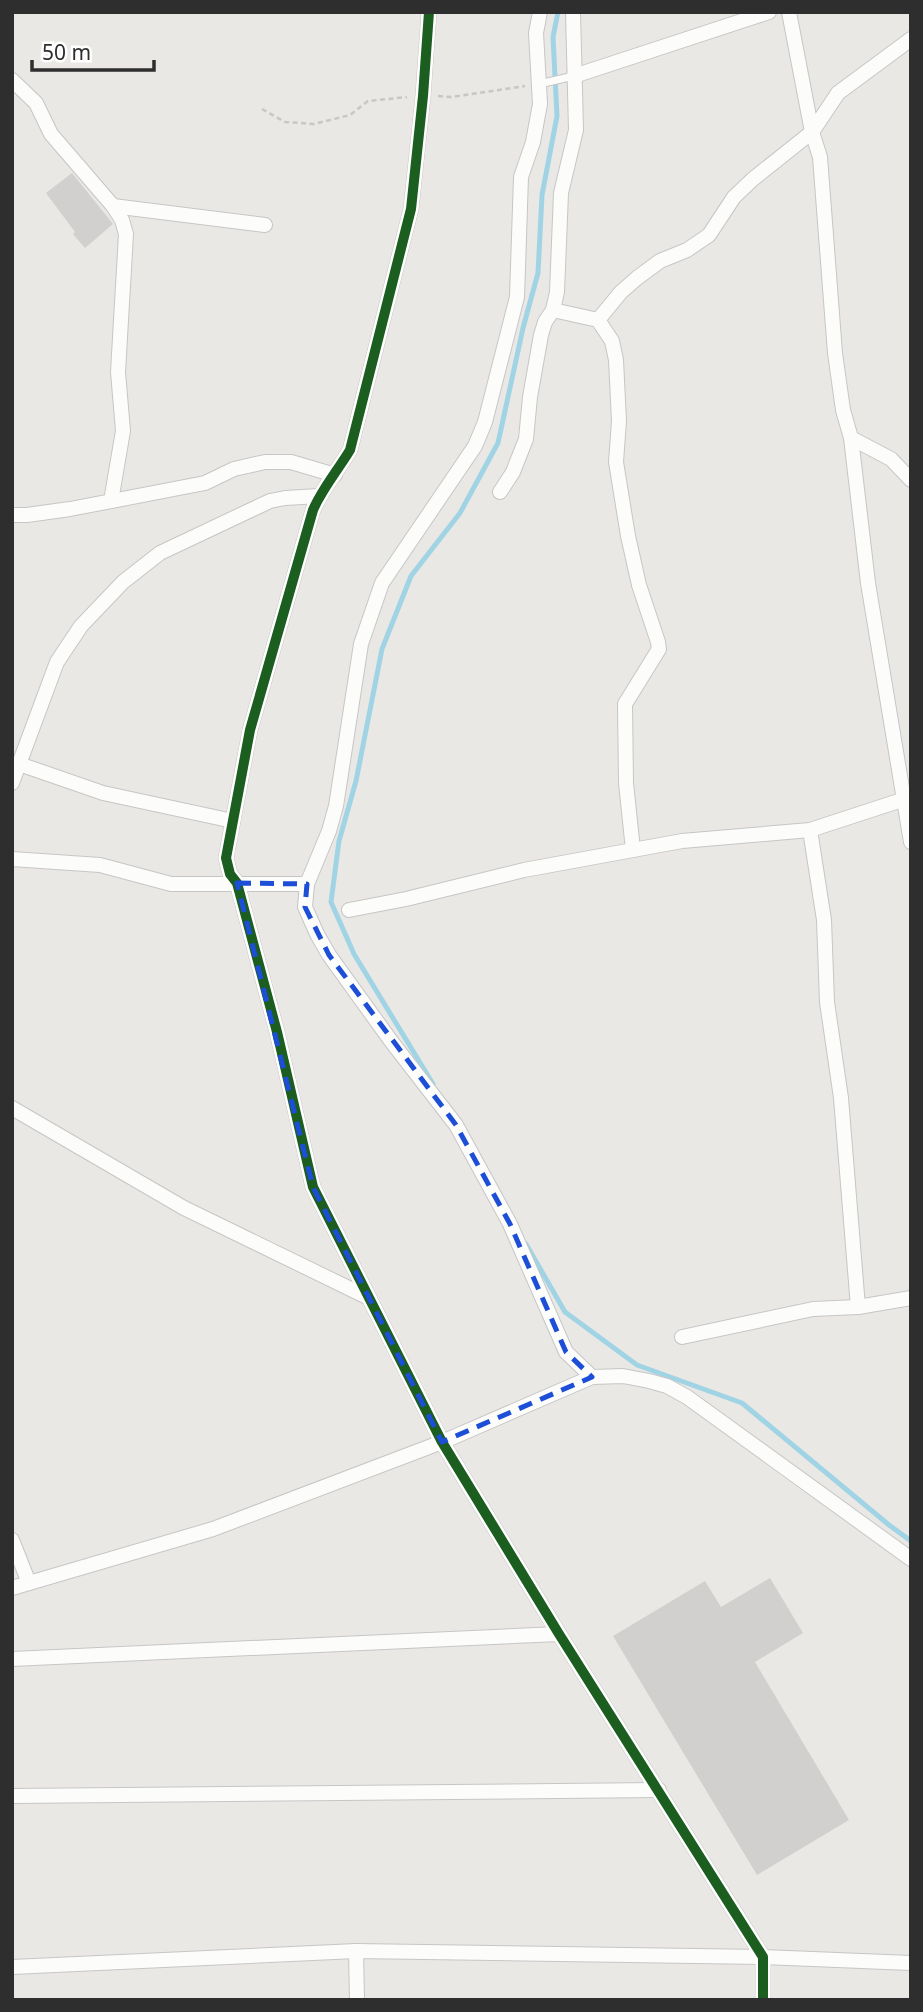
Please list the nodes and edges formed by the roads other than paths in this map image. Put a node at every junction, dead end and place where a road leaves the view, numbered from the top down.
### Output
1 (429, 12) edge
2 (540, 12) edge
3 (573, 12) edge
4 (769, 12) edge
5 (789, 12) edge
6 (911, 40) edge
7 (574, 76) junction
8 (12, 80) edge
9 (539, 84) junction
10 (812, 132) junction
11 (113, 206) junction
12 (265, 225) dead end
13 (553, 310) junction
14 (598, 320) junction
15 (851, 438) junction
16 (335, 475) junction
17 (911, 480) edge
18 (500, 492) dead end
19 (319, 496) junction
20 (111, 501) junction
21 (12, 515) edge
22 (19, 764) junction
23 (12, 783) edge
24 (907, 798) edge
25 (233, 821) junction
26 (810, 830) junction
27 (911, 842) edge
28 (633, 850) junction
29 (12, 859) edge
30 (237, 883) junction
31 (307, 884) junction
32 (349, 909) dead end
33 (12, 1108) edge
34 (367, 1297) junction
35 (911, 1298) edge
36 (858, 1307) junction
37 (682, 1337) dead end
38 (592, 1377) junction
39 (442, 1441) junction
40 (12, 1540) edge
41 (911, 1559) edge
42 (29, 1583) junction
43 (12, 1588) edge
44 (559, 1634) junction
45 (12, 1659) edge
46 (659, 1790) junction
47 (12, 1796) edge
48 (356, 1951) junction
49 (763, 1957) junction
50 (911, 1963) edge
51 (12, 1967) edge
52 (357, 2000) edge
53 (763, 2000) edge

1 - 16 street
2 - 9 street
3 - 7 street
4 - 7 street
5 - 10 street
6 - 10 street
7 - 9 lane
7 - 13 street
8 - 11 street
9 - 31 street
10 - 14 street
10 - 15 street
11 - 12 street
11 - 20 street
13 - 14 street
13 - 18 street
14 - 28 street
15 - 17 street
15 - 24 street
16 - 19 street
16 - 20 street
19 - 22 street
19 - 25 street
20 - 21 street
22 - 23 street
22 - 25 street
24 - 26 street
24 - 27 street
25 - 30 street
26 - 28 street
26 - 36 street
28 - 32 street
29 - 30 street
30 - 31 street
30 - 34 street
31 - 38 street
33 - 34 street
34 - 39 street
35 - 36 street
36 - 37 street
38 - 39 street
38 - 41 street
39 - 42 street
39 - 44 street
40 - 42 street
42 - 43 street
44 - 45 street
44 - 46 street
46 - 47 street
46 - 49 street
48 - 49 street
48 - 51 street
48 - 52 street
49 - 50 street
49 - 53 street

